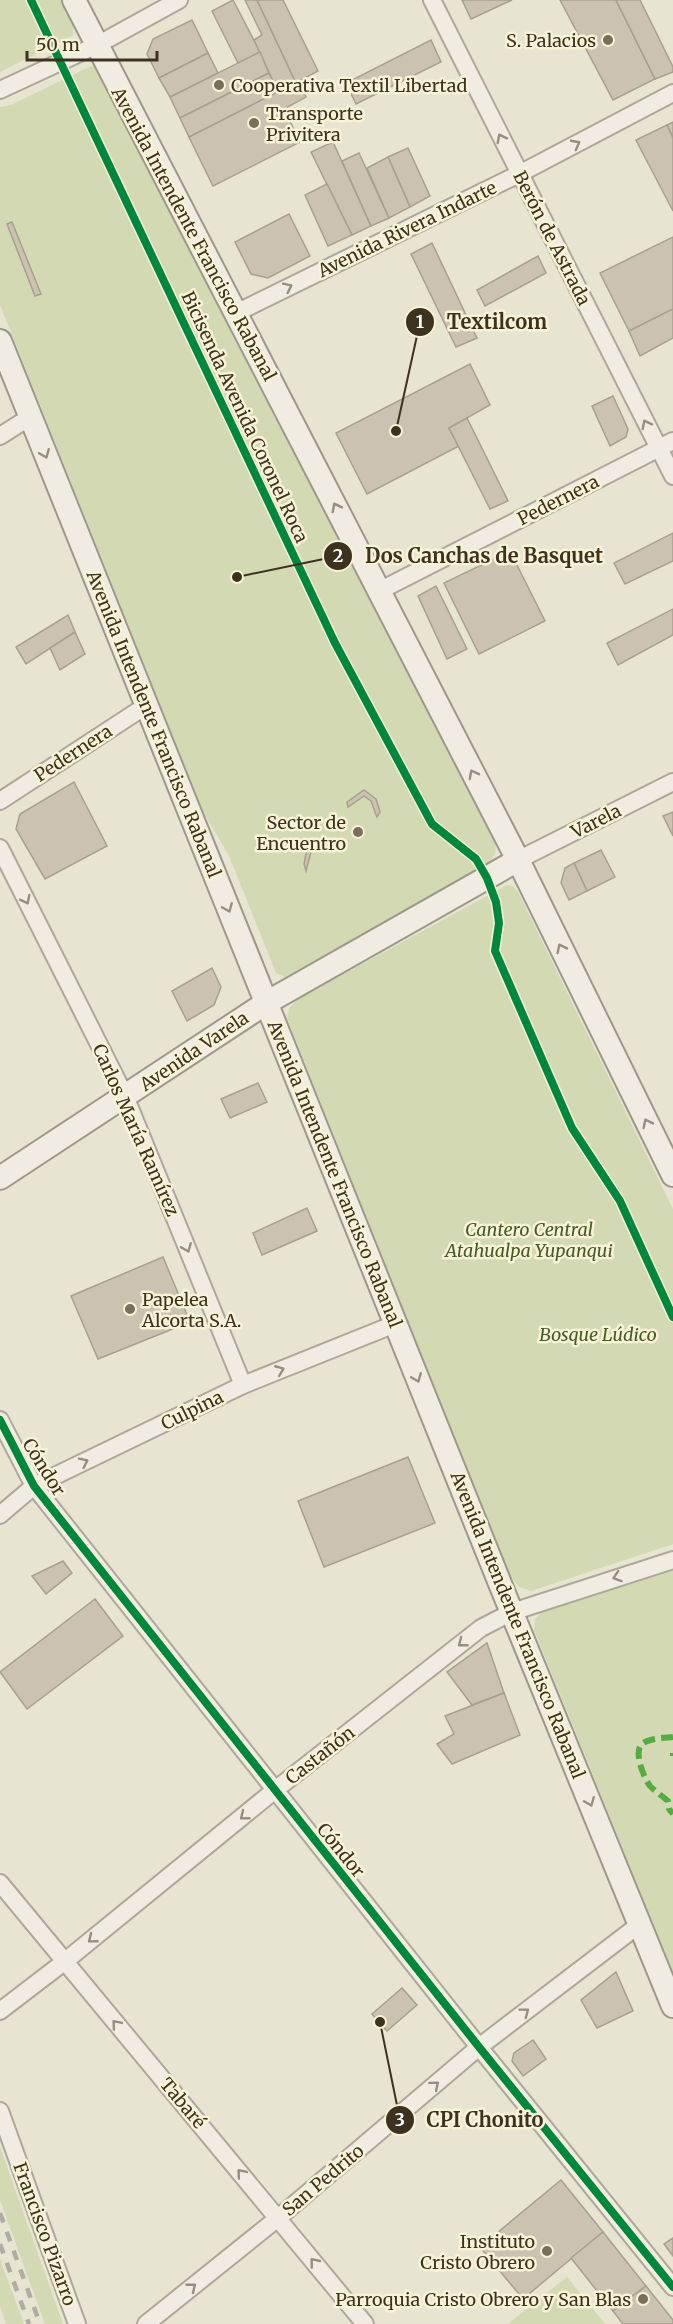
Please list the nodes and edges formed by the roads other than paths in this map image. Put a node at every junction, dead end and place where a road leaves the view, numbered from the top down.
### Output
1 (74, 0) edge
2 (179, 0) edge
3 (432, 0) edge
4 (97, 45) junction
5 (0, 90) edge
6 (673, 93) edge
7 (519, 174) junction
8 (236, 313) junction
9 (0, 341) edge
10 (30, 417) junction
11 (0, 436) edge
12 (666, 444) edge
13 (673, 476) edge
14 (379, 591) junction
15 (147, 705) junction
16 (673, 782) edge
17 (0, 801) edge
18 (0, 848) edge
19 (518, 860) junction
20 (266, 1003) junction
21 (125, 1096) junction
22 (673, 1175) edge
23 (0, 1178) edge
24 (395, 1324) junction
25 (243, 1385) junction
26 (0, 1420) edge
27 (34, 1486) junction
28 (0, 1515) edge
29 (673, 1560) edge
30 (512, 1612) junction
31 (275, 1791) junction
32 (0, 1883) edge
33 (640, 1924) junction
34 (64, 1962) junction
35 (673, 2007) edge
36 (0, 2010) edge
37 (479, 2047) junction
38 (0, 2111) edge
39 (278, 2218) junction
40 (673, 2287) edge
41 (77, 2324) edge
42 (146, 2324) edge
43 (365, 2324) edge

1 - 4 main road, Avenida Intendente Francisco Rabanal
2 - 4 street
7 -> 3 street, Berón de Astrada
4 - 5 street
4 - 8 main road, Avenida Intendente Francisco Rabanal
7 -> 6 street, Avenida Rivera Indarte
8 -> 7 street, Avenida Rivera Indarte
12 -> 7 street, Berón de Astrada
14 -> 8 main road, Avenida Intendente Francisco Rabanal
9 - 10 main road, Avenida Intendente Francisco Rabanal
10 - 11 street
10 -> 15 main road, Avenida Intendente Francisco Rabanal
12 - 13 street, Berón de Astrada
12 - 14 street, Pedernera
19 -> 14 main road, Avenida Intendente Francisco Rabanal
15 - 17 street, Pedernera
15 -> 20 main road, Avenida Intendente Francisco Rabanal
16 - 19 street, Varela
18 -> 21 street, Carlos María Ramírez
19 - 20 main road, Avenida Varela
22 -> 19 main road, Avenida Intendente Francisco Rabanal
20 - 21 main road, Avenida Varela
20 - 24 main road, Avenida Intendente Francisco Rabanal
21 - 23 main road, Avenida Varela
21 -> 25 street, Carlos María Ramírez
25 -> 24 street, Culpina
24 -> 30 main road, Avenida Intendente Francisco Rabanal
27 -> 25 street, Culpina
26 - 27 street, Cóndor
27 - 28 street, Culpina
27 - 31 street, Cóndor
29 -> 30 street, Castañón
30 -> 31 street, Castañón
30 -> 33 main road, Avenida Intendente Francisco Rabanal
31 -> 34 street, Castañón
31 - 37 street, Cóndor
32 - 34 street, Tabaré
33 - 35 main road, Avenida Intendente Francisco Rabanal
37 -> 33 street, San Pedrito
34 - 36 street, Castañón
39 -> 34 street, Tabaré
39 -> 37 street, San Pedrito
37 - 40 street, Cóndor
38 - 41 street, Francisco Pizarro
42 -> 39 street, San Pedrito
43 -> 39 street, Tabaré

